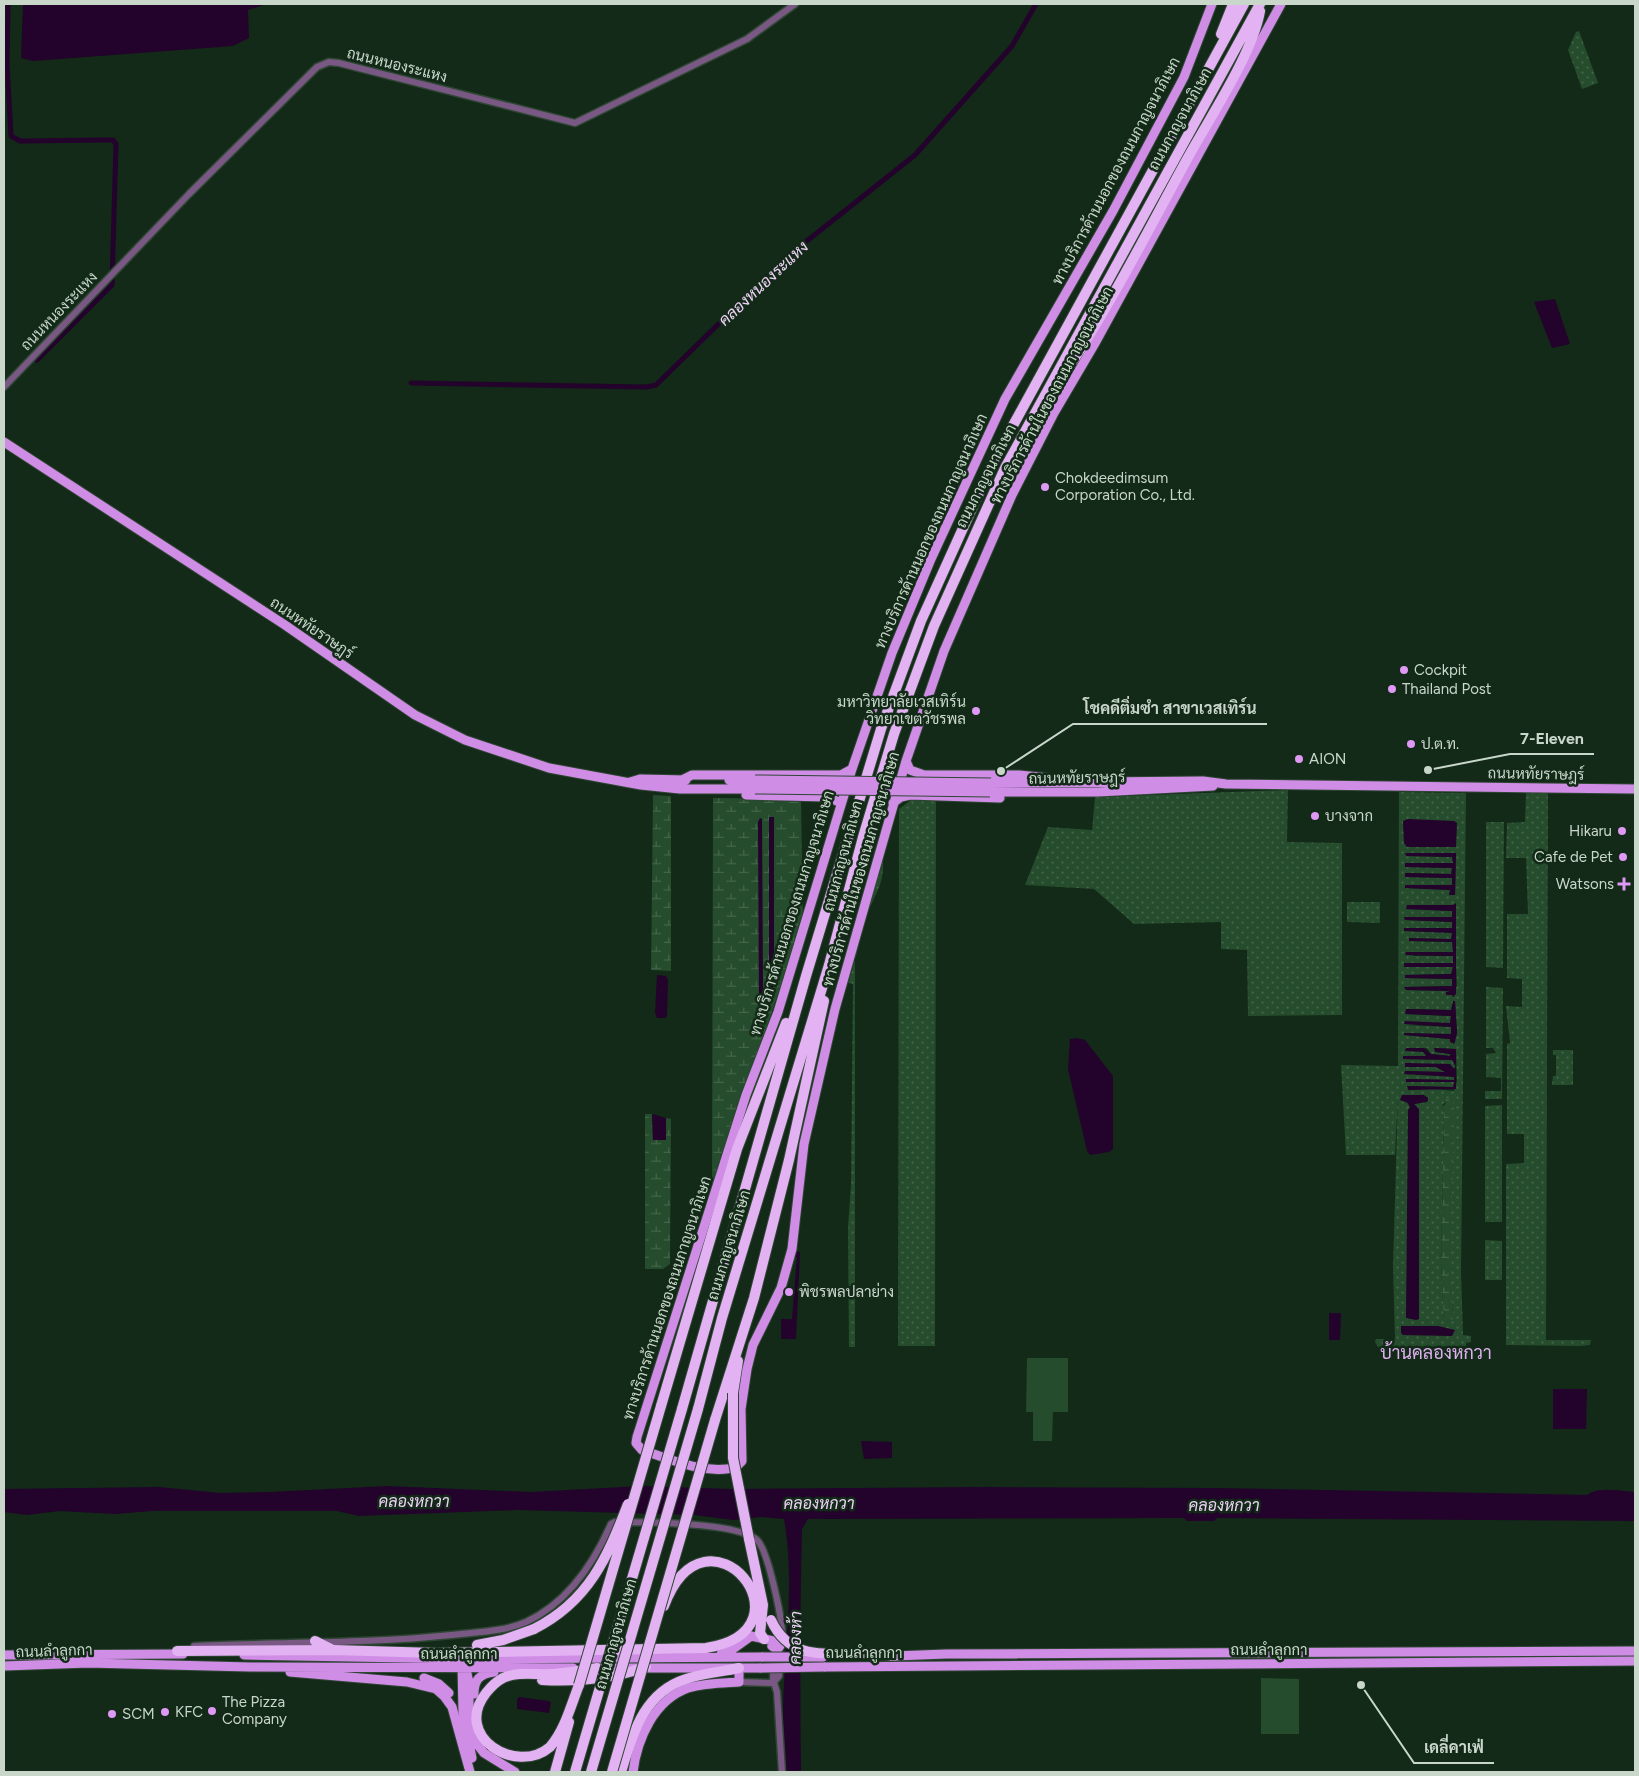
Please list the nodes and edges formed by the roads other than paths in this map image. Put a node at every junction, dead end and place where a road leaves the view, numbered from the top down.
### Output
1 (795, 4) edge
2 (1212, 4) edge
3 (1233, 4) edge
4 (1244, 4) edge
5 (1261, 4) edge
6 (1280, 4) edge
7 (1211, 64) junction
8 (1176, 179) junction
9 (1145, 214) junction
10 (4, 387) edge
11 (1035, 413) junction
12 (4, 442) edge
13 (906, 761) junction
14 (852, 769) junction
15 (821, 774) junction
16 (1098, 782) junction
17 (1226, 784) junction
18 (681, 785) junction
19 (991, 788) junction
20 (1635, 789) edge
21 (1098, 792) junction
22 (820, 796) junction
23 (842, 803) junction
24 (893, 803) junction
25 (829, 965) junction
26 (806, 976) junction
27 (742, 1338) junction
28 (636, 1444) joint
29 (648, 1449) junction
30 (758, 1578) junction
31 (654, 1635) junction
32 (764, 1639) junction
33 (315, 1641) junction
34 (776, 1644) junction
35 (334, 1650) junction
36 (664, 1650) junction
37 (177, 1651) junction
38 (398, 1651) junction
39 (1635, 1651) edge
40 (166, 1654) junction
41 (4, 1656) edge
42 (894, 1656) junction
43 (763, 1657) junction
44 (703, 1658) junction
45 (478, 1659) junction
46 (1635, 1661) edge
47 (414, 1663) junction
48 (463, 1664) junction
49 (4, 1666) edge
50 (266, 1667) junction
51 (646, 1667) junction
52 (554, 1668) junction
53 (597, 1668) junction
54 (739, 1668) junction
55 (292, 1672) junction
56 (739, 1682) junction
57 (498, 1683) junction
58 (773, 1683) junction
59 (579, 1685) junction
60 (465, 1693) junction
61 (470, 1709) junction
62 (471, 1754) junction
63 (470, 1772) edge
64 (476, 1772) edge
65 (515, 1772) edge
66 (555, 1772) edge
67 (575, 1772) edge
68 (591, 1772) edge
69 (612, 1772) edge
70 (621, 1772) edge
71 (633, 1772) edge
72 (782, 1772) edge

1 - 10 street, ถนนหนองระแหง
2 - 14 main road, ทางบริการด้านนอกของถนนกาญจนาภิเษก
3 - 7 highway
4 - 7 highway, ถนนกาญจนาภิเษก
5 - 8 highway
5 - 9 highway, ถนนกาญจนาภิเษก
6 - 13 main road, ทางบริการด้านในของถนนกาญจนาภิเษก
7 - 26 highway, ถนนกาญจนาภิเษก
8 - 9 highway
8 - 11 highway
9 - 11 highway, ถนนกาญจนาภิเษก
11 - 25 highway, ถนนกาญจนาภิเษก
12 - 18 main road, ถนนหทัยราษฎร์
13 - 16 main road
13 - 24 main road, ทางบริการด้านในของถนนกาญจนาภิเษก
14 - 15 main road
14 - 23 main road, ทางบริการด้านนอกของถนนกาญจนาภิเษก
15 - 18 main road
15 - 22 main road
16 - 17 main road, ถนนหทัยราษฎร์
16 - 19 main road, ถนนหทัยราษฎร์
17 - 20 main road, ถนนหทัยราษฎร์
17 - 21 main road, ถนนหทัยราษฎร์
18 - 19 main road, ถนนหทัยราษฎร์, bridge
18 - 22 main road
19 - 21 main road, ถนนหทัยราษฎร์
21 - 24 main road
22 - 23 main road
23 - 28 main road, ทางบริการด้านนอกของถนนกาญจนาภิเษก
24 - 28 main road, ทางบริการด้านในของถนนกาญจนาภิเษก
25 - 27 highway
25 - 68 highway, ถนนกาญจนาภิเษก, bridge
26 - 29 highway, bridge
26 - 67 highway, ถนนกาญจนาภิเษก, bridge
27 - 30 highway, bridge
27 - 31 highway, bridge
29 - 38 highway, bridge
29 - 59 highway, bridge
30 - 32 highway
30 - 42 highway, bridge
31 - 36 highway, bridge
31 - 69 highway, bridge
32 - 34 main road
32 - 44 main road
33 - 34 street
33 - 35 highway
33 - 37 street
34 - 43 main road
34 - 58 street
35 - 37 highway
35 - 38 highway
36 - 38 highway
36 - 45 highway
37 - 40 main road
39 - 42 main road, ถนนลำลูกกา
40 - 41 main road, ถนนลำลูกกา
40 - 47 main road, ถนนลำลูกกา
42 - 43 main road, ถนนลำลูกกา, bridge
43 - 44 main road, ถนนลำลูกกา
44 - 45 main road, ถนนลำลูกกา
45 - 48 main road, ถนนลำลูกกา
46 - 54 main road, ถนนลำลูกกา, bridge
47 - 48 main road, ถนนลำลูกกา
47 - 50 main road, ถนนลำลูกกา
48 - 52 main road, ถนนลำลูกกา
48 - 60 main road
49 - 50 main road, ถนนลำลูกกา
50 - 55 main road
51 - 53 main road, ถนนลำลูกกา
51 - 54 main road, ถนนลำลูกกา
51 - 57 highway
52 - 53 main road, ถนนลำลูกกา
52 - 61 main road
53 - 57 highway
54 - 56 main road
54 - 70 highway
55 - 62 main road
55 - 63 main road
56 - 58 street
56 - 71 main road
57 - 59 highway
58 - 72 street
59 - 66 highway
60 - 61 main road
60 - 62 main road
61 - 65 main road
62 - 64 main road

